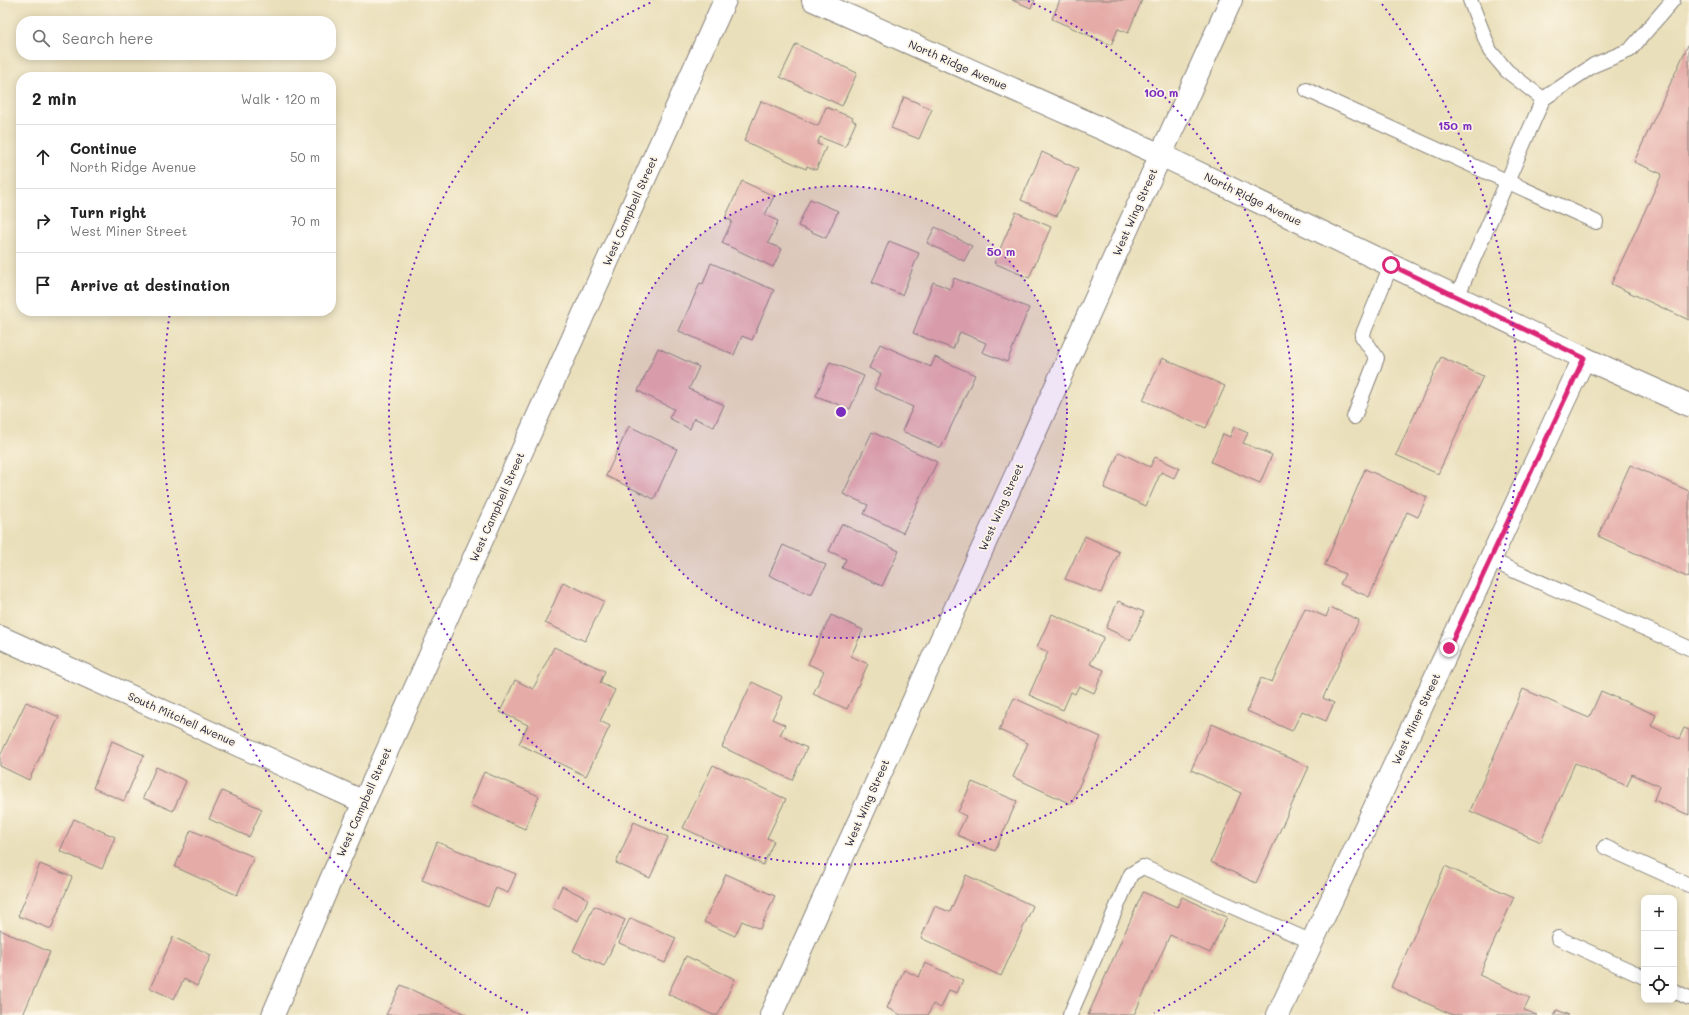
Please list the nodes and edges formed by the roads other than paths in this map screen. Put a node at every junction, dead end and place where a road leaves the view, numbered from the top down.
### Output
1 (725, 0) edge
2 (813, 0) edge
3 (1231, 0) edge
4 (1470, 0) edge
5 (1673, 0) edge
6 (1307, 90) dead end
7 (1543, 99) junction
8 (1161, 155) junction
9 (1507, 182) junction
10 (1596, 222) dead end
11 (1391, 265) junction
12 (1457, 297) junction
13 (1584, 358) junction
14 (1689, 405) edge
15 (1354, 417) dead end
16 (1490, 560) junction
17 (0, 637) edge
18 (1689, 648) edge
19 (364, 802) junction
20 (1605, 847) dead end
21 (1689, 885) edge
22 (1558, 938) dead end
23 (1312, 942) junction
24 (1641, 976) edge
25 (1677, 992) edge
26 (1689, 998) edge
27 (273, 1015) edge
28 (771, 1015) edge
29 (1070, 1015) edge
30 (1278, 1015) edge

1 - 19 street, West Campbell Street
2 - 8 street, North Ridge Avenue
3 - 8 street, West Wing Street
4 - 7 lane
5 - 7 lane
6 - 9 lane
7 - 9 lane
8 - 11 street, North Ridge Avenue
8 - 28 street, West Wing Street
9 - 10 lane
9 - 12 lane
11 - 12 street, North Ridge Avenue
11 - 15 lane
12 - 13 street, North Ridge Avenue
13 - 14 street, North Ridge Avenue
13 - 16 street, West Miner Street
16 - 18 lane
16 - 23 street, West Miner Street
17 - 19 street, South Mitchell Avenue
19 - 27 street, West Campbell Street
20 - 21 lane
22 - 24 lane
23 - 29 lane
23 - 30 street, West Miner Street
25 - 26 lane

